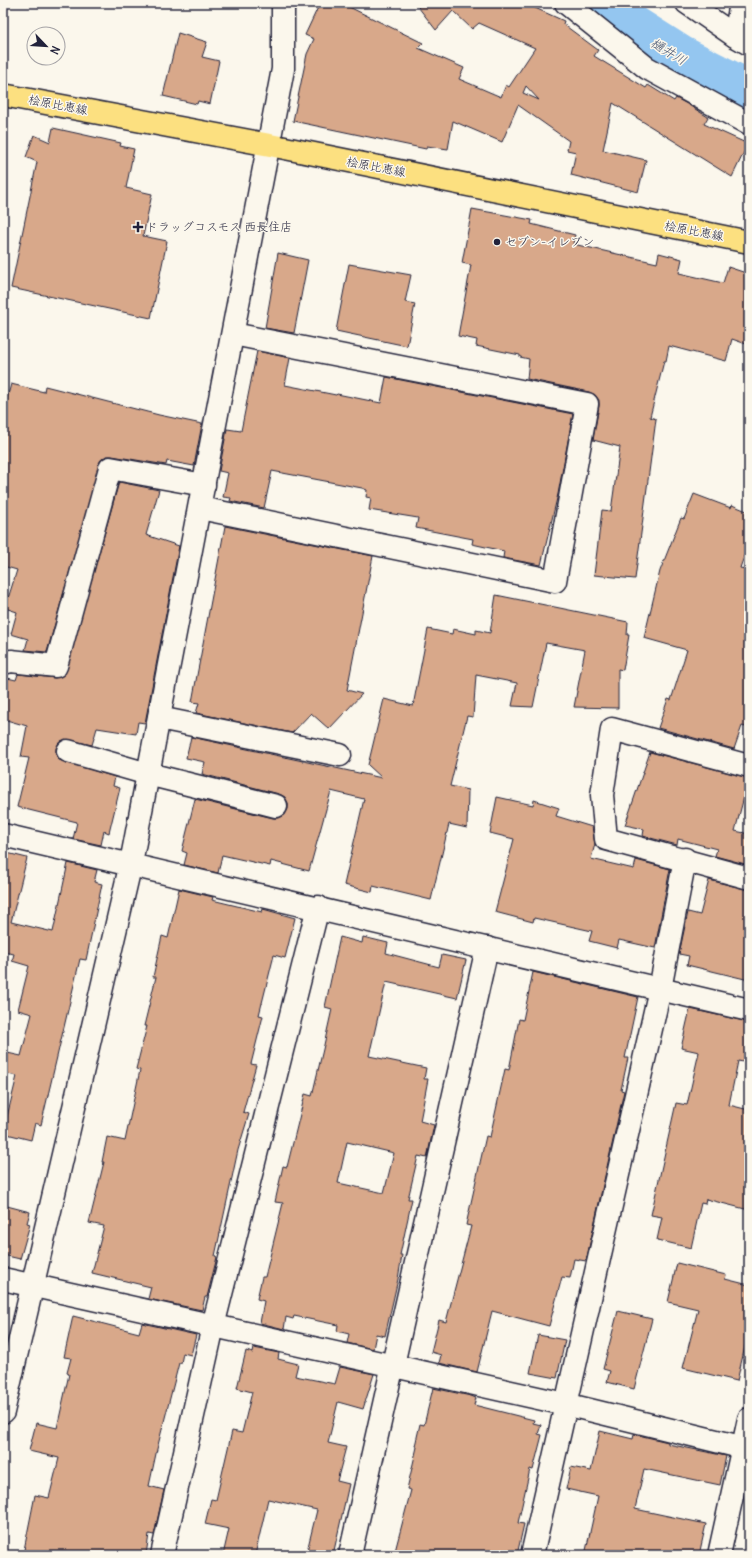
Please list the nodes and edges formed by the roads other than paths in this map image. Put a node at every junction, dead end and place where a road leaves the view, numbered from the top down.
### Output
1 (283, 3) edge
2 (566, 3) edge
3 (687, 3) edge
4 (741, 3) edge
5 (742, 40) edge
6 (3, 95) edge
7 (749, 124) edge
8 (270, 145) junction
9 (749, 242) edge
10 (233, 334) junction
11 (204, 485) junction
12 (200, 508) junction
13 (3, 663) edge
14 (159, 718) junction
15 (68, 751) dead end
16 (340, 755) dead end
17 (749, 766) edge
18 (148, 774) junction
19 (276, 806) dead end
20 (3, 835) edge
21 (685, 859) junction
22 (131, 863) junction
23 (749, 878) edge
24 (318, 907) junction
25 (487, 948) junction
26 (660, 989) junction
27 (749, 1010) edge
28 (3, 1279) edge
29 (32, 1285) junction
30 (213, 1326) junction
31 (394, 1366) junction
32 (565, 1404) junction
33 (3, 1412) edge
34 (749, 1419) edge
35 (746, 1448) edge
36 (162, 1555) edge
37 (350, 1555) edge
38 (532, 1555) edge
39 (719, 1555) edge

1 - 8 street
2 - 7 street
3 - 5 street
4 - 5 street
6 - 8 main road, 桧原比恵線
8 - 9 main road, 桧原比恵線
8 - 10 street
10 - 11 street
10 - 12 street
11 - 12 street
11 - 13 street
12 - 14 street
14 - 16 street
14 - 18 street
15 - 18 street
17 - 21 street
18 - 19 street
18 - 22 street
20 - 22 street
21 - 23 street
21 - 26 street
22 - 24 street
22 - 29 street
24 - 25 street
24 - 30 street
25 - 26 street
25 - 31 street
26 - 27 street
26 - 32 street
28 - 29 street
29 - 30 street
29 - 33 street
30 - 31 street
30 - 36 street
31 - 32 street
31 - 37 street
32 - 35 street
32 - 38 street
34 - 35 street
35 - 39 street

